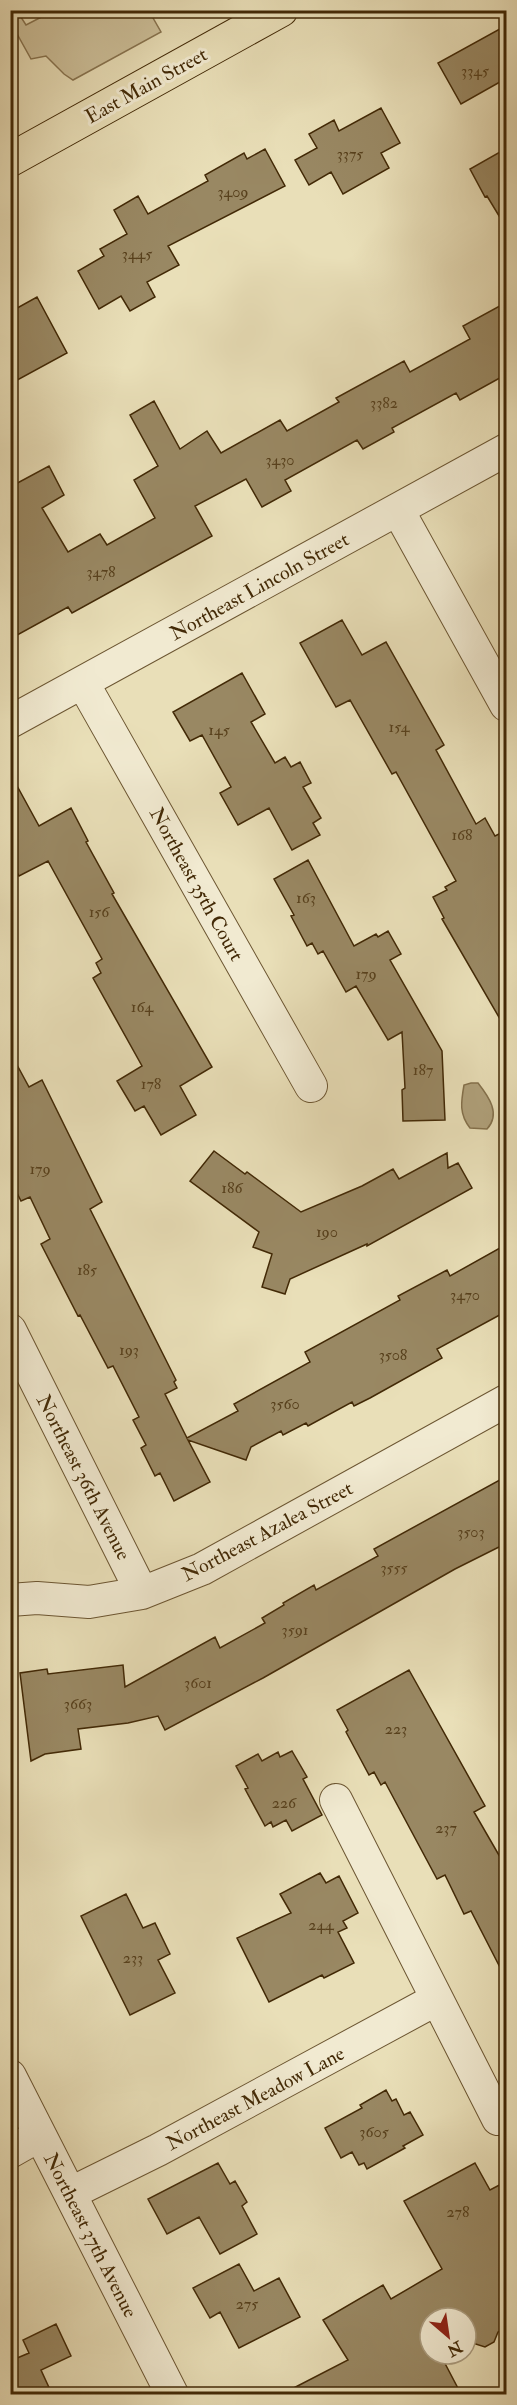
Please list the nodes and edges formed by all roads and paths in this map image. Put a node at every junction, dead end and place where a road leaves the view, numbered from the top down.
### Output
1 (281, 10) edge
2 (10, 160) edge
3 (507, 450) edge
4 (398, 510) junction
5 (83, 682) junction
6 (507, 705) edge
7 (10, 722) edge
8 (311, 1086) dead end
9 (10, 1330) edge
10 (507, 1401) edge
11 (142, 1593) junction
12 (10, 1600) edge
13 (336, 1800) dead end
14 (437, 1999) junction
15 (10, 2076) edge
16 (498, 2120) dead end
17 (40, 2135) junction
18 (10, 2152) edge
19 (71, 2193) junction
20 (172, 2394) edge

1 - 2 main road, East Main Street
3 - 4 street, Northeast Lincoln Street
4 - 5 street, Northeast Lincoln Street
4 - 6 street
5 - 7 street, Northeast Lincoln Street
5 - 8 street, Northeast 35th Court
9 - 11 street, Northeast 36th Avenue
10 - 11 street, Northeast Azalea Street
11 - 12 street, Northeast Azalea Street
13 - 14 street
14 - 16 street
14 - 19 street, Northeast Meadow Lane
15 - 17 street, Northeast 37th Avenue
17 - 18 street
17 - 19 street, Northeast 37th Avenue
19 - 20 street, Northeast 37th Avenue

